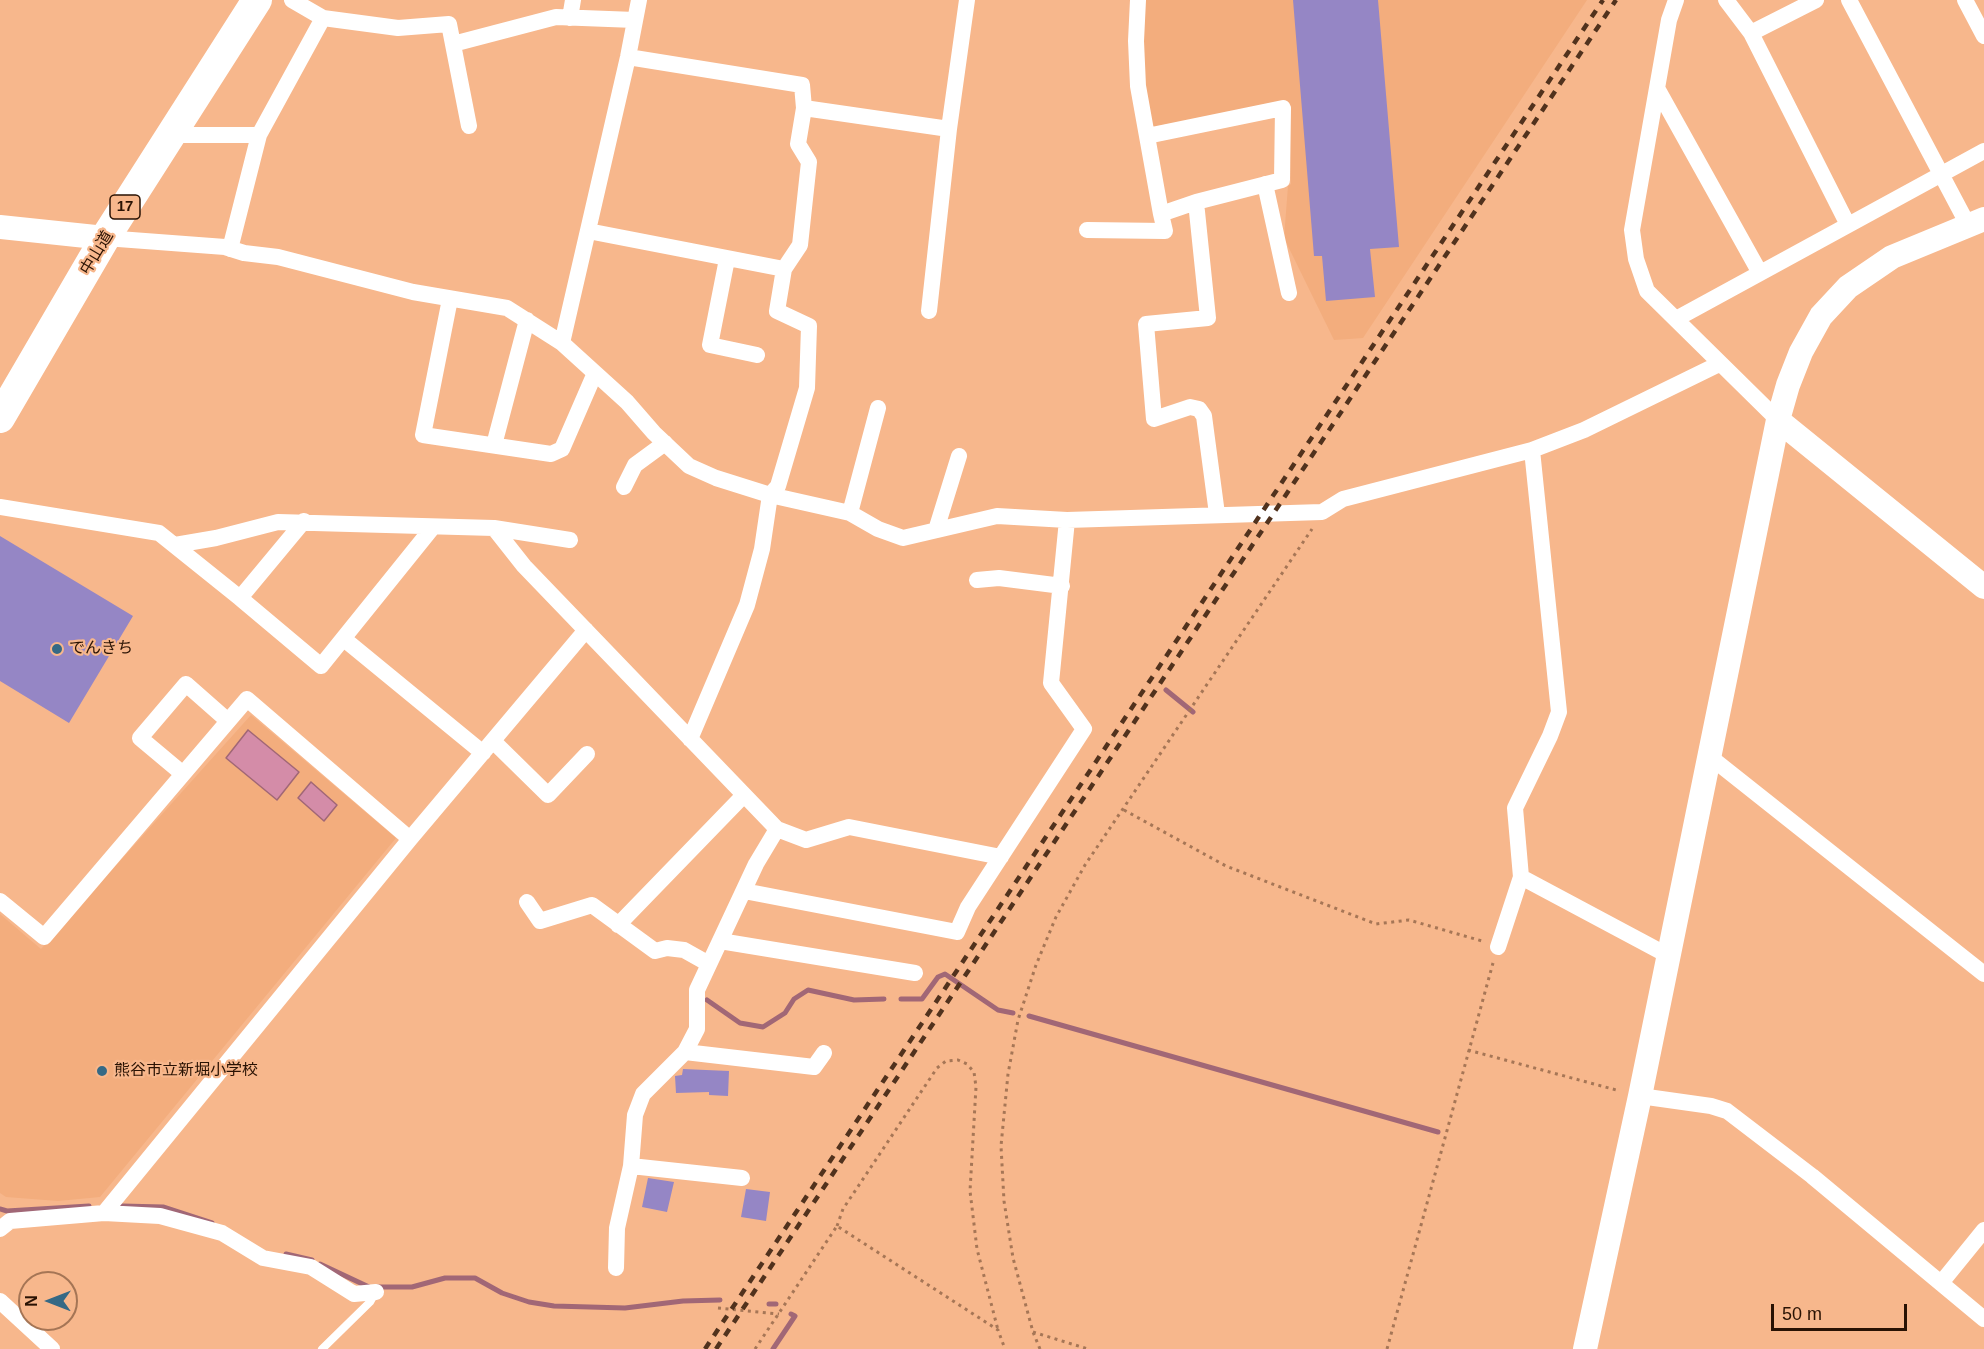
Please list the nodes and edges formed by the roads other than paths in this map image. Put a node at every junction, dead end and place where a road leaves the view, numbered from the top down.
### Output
1 (256, 0) edge
2 (292, 0) edge
3 (573, 0) edge
4 (639, 0) edge
5 (967, 0) edge
6 (1138, 0) edge
7 (1676, 0) edge
8 (1726, 0) edge
9 (1816, 0) edge
10 (1849, 0) edge
11 (1965, 0) edge
12 (323, 18) junction
13 (570, 18) junction
14 (635, 20) junction
15 (1751, 33) junction
16 (1984, 36) edge
17 (453, 44) junction
18 (628, 57) junction
19 (1658, 90) junction
20 (804, 108) junction
21 (469, 126) dead end
22 (949, 129) junction
23 (171, 135) junction
24 (259, 135) junction
25 (1147, 136) junction
26 (1984, 151) edge
27 (1941, 175) junction
28 (1265, 184) junction
29 (1196, 202) junction
30 (1161, 214) junction
31 (1976, 222) edge
32 (1848, 225) junction
33 (0, 227) edge
34 (1087, 230) dead end
35 (588, 231) junction
36 (105, 238) junction
37 (230, 249) junction
38 (727, 259) junction
39 (784, 269) junction
40 (1760, 273) junction
41 (1289, 293) dead end
42 (450, 299) junction
43 (929, 311) dead end
44 (1676, 319) junction
45 (527, 320) junction
46 (562, 343) junction
47 (758, 355) dead end
48 (1719, 364) junction
49 (595, 373) junction
50 (878, 408) dead end
51 (0, 418) edge
52 (1778, 420) junction
53 (664, 443) junction
54 (494, 445) junction
55 (1532, 450) junction
56 (958, 456) dead end
57 (624, 487) dead end
58 (770, 495) junction
59 (0, 507) edge
60 (849, 513) junction
61 (1216, 514) junction
62 (1067, 520) junction
63 (304, 521) junction
64 (433, 527) junction
65 (494, 528) junction
66 (936, 530) junction
67 (570, 540) dead end
68 (175, 545) junction
69 (977, 580) dead end
70 (1062, 586) junction
71 (1984, 587) edge
72 (240, 598) junction
73 (586, 630) junction
74 (344, 639) junction
75 (228, 721) junction
76 (690, 739) junction
77 (488, 747) junction
78 (587, 754) dead end
79 (1709, 756) junction
80 (183, 774) junction
81 (744, 795) junction
82 (777, 829) junction
83 (410, 839) junction
84 (1001, 857) junction
85 (1521, 877) junction
86 (744, 891) junction
87 (0, 900) edge
88 (527, 902) dead end
89 (618, 925) junction
90 (720, 941) junction
91 (1498, 947) road end
92 (1669, 956) junction
93 (709, 964) junction
94 (915, 973) dead end
95 (1984, 974) edge
96 (685, 1052) junction
97 (824, 1053) dead end
98 (1640, 1096) junction
99 (631, 1166) junction
100 (742, 1178) dead end
101 (104, 1213) junction
102 (0, 1229) edge
103 (1984, 1230) edge
104 (616, 1268) dead end
105 (1941, 1283) junction
106 (376, 1292) joint
107 (0, 1301) edge
108 (1984, 1319) edge
109 (52, 1349) edge
110 (322, 1349) edge
111 (1585, 1349) edge

1 - 23 highway, 中山道 / 17
2 - 12 street
3 - 13 street
4 - 14 street
5 - 22 street
6 - 25 street
7 - 19 street
8 - 15 street
9 - 15 street
10 - 27 street
11 - 16 street
12 - 17 street
12 - 24 street
13 - 14 street
13 - 17 street
14 - 18 street
15 - 32 street
17 - 21 street
18 - 20 street
18 - 35 street
19 - 40 street
19 - 44 street
20 - 22 street
20 - 39 street
22 - 43 street
23 - 24 street
23 - 36 highway, 中山道 / 17
24 - 37 street
25 - 28 street
25 - 30 street
26 - 27 street
27 - 31 street
27 - 32 street
28 - 29 street
28 - 41 street
29 - 30 street
29 - 61 street
30 - 34 street
31 - 52 street
32 - 40 street
33 - 36 street
35 - 38 street
35 - 46 street
36 - 37 street
36 - 51 highway, 中山道 / 17
37 - 42 street
38 - 39 street
38 - 47 street
39 - 58 street
40 - 44 street
42 - 45 street
42 - 54 street
44 - 48 street
45 - 46 street
45 - 54 street
46 - 49 street
48 - 52 street
48 - 55 street
49 - 53 street
49 - 54 street
50 - 60 street
52 - 71 street
52 - 79 street
53 - 57 street
53 - 58 street
55 - 61 street
55 - 85 street
56 - 66 street
58 - 60 street
58 - 76 street
59 - 68 street
60 - 66 street
61 - 62 street
62 - 66 street
62 - 70 street
63 - 64 street
63 - 68 street
63 - 72 street
64 - 65 street
64 - 74 street
65 - 67 street
65 - 73 street
68 - 72 street
69 - 70 street
70 - 84 street
72 - 74 street
73 - 76 street
73 - 77 street
74 - 77 street
75 - 80 street
75 - 80 street
75 - 83 street
76 - 81 street
77 - 78 street
77 - 83 street
79 - 92 street
79 - 95 street
80 - 87 street
81 - 82 street
81 - 89 street
82 - 84 street
82 - 86 street
83 - 101 street
84 - 86 street
85 - 91 street
85 - 92 street
86 - 90 street
88 - 89 street
89 - 93 street
90 - 93 street
90 - 94 street
92 - 98 street
93 - 96 street
96 - 97 street
96 - 99 street
98 - 105 street
98 - 111 street
99 - 100 street
99 - 104 street
101 - 102 street
101 - 106 street
103 - 105 street
105 - 108 street
106 - 110 lane
107 - 109 street

